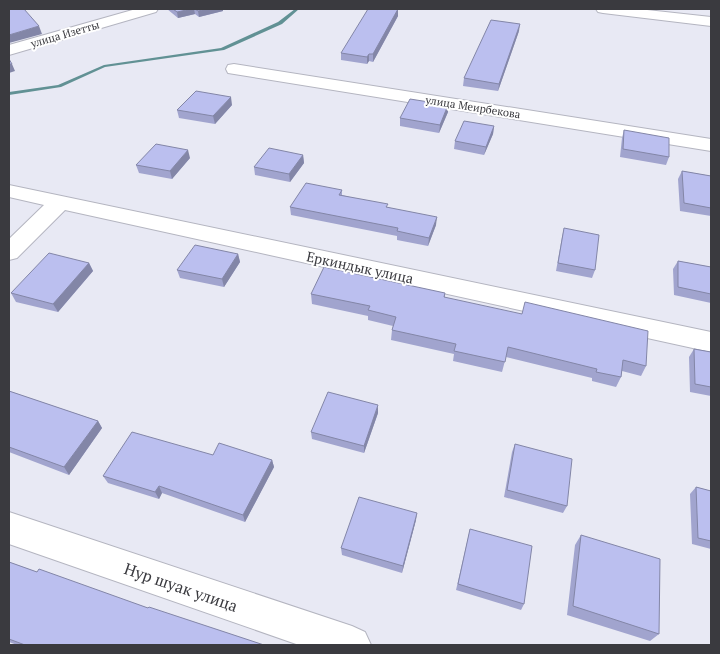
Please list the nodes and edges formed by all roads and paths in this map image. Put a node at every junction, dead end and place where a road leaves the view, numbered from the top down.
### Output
1 (151, 9) edge
2 (603, 9) edge
3 (686, 9) edge
4 (711, 12) edge
5 (711, 22) edge
6 (9, 50) edge
7 (234, 69) dead end
8 (711, 145) edge
9 (9, 191) edge
10 (60, 202) junction
11 (9, 252) edge
12 (711, 342) edge
13 (9, 528) edge
14 (352, 645) edge

1 - 6 street, улица Изетты
2 - 5 street
3 - 4 street
7 - 8 street, улица Меирбекова
9 - 10 street, Еркиндык улица
10 - 11 street
10 - 12 street, Еркиндык улица
13 - 14 street, Нур шуак улица

